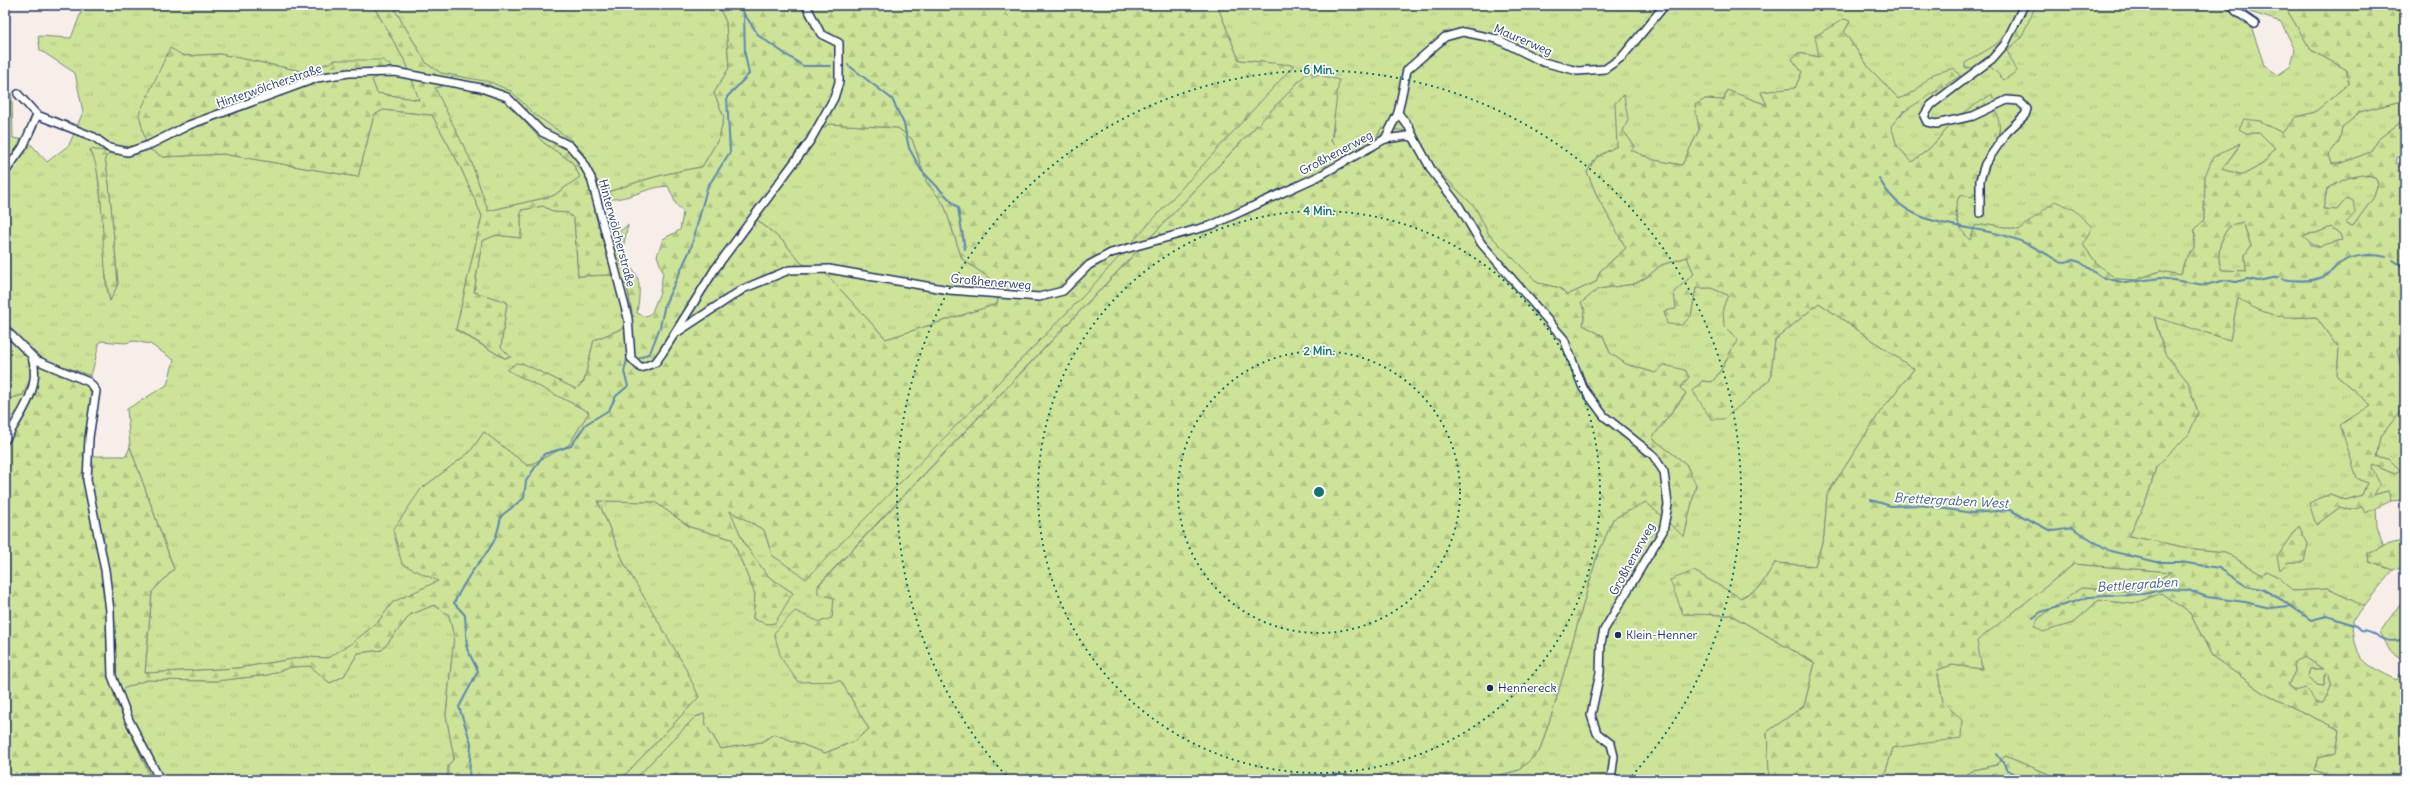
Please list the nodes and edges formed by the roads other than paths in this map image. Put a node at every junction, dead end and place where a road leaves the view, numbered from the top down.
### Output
1 (806, 5) edge
2 (1665, 5) edge
3 (2024, 5) edge
4 (2232, 5) edge
5 (2255, 24) dead end
6 (18, 94) dead end
7 (1398, 113) junction
8 (37, 115) junction
9 (1414, 138) junction
10 (1385, 139) junction
11 (5, 172) edge
12 (1980, 213) dead end
13 (5, 329) edge
14 (676, 333) junction
15 (32, 357) junction
16 (5, 440) edge
17 (160, 780) edge
18 (1611, 780) edge

1 - 14 street, Hinterwölcherstraße
2 - 7 street, Maurerweg
3 - 12 street
4 - 5 street
6 - 8 street, Hinterwölcherstraße
7 - 9 street
7 - 10 street, Maurerweg
8 - 11 street
8 - 14 street, Hinterwölcherstraße
9 - 10 street, Großhenerweg
9 - 18 street, Großhenerweg
10 - 14 street, Großhenerweg
13 - 15 street
15 - 16 street
15 - 17 street

